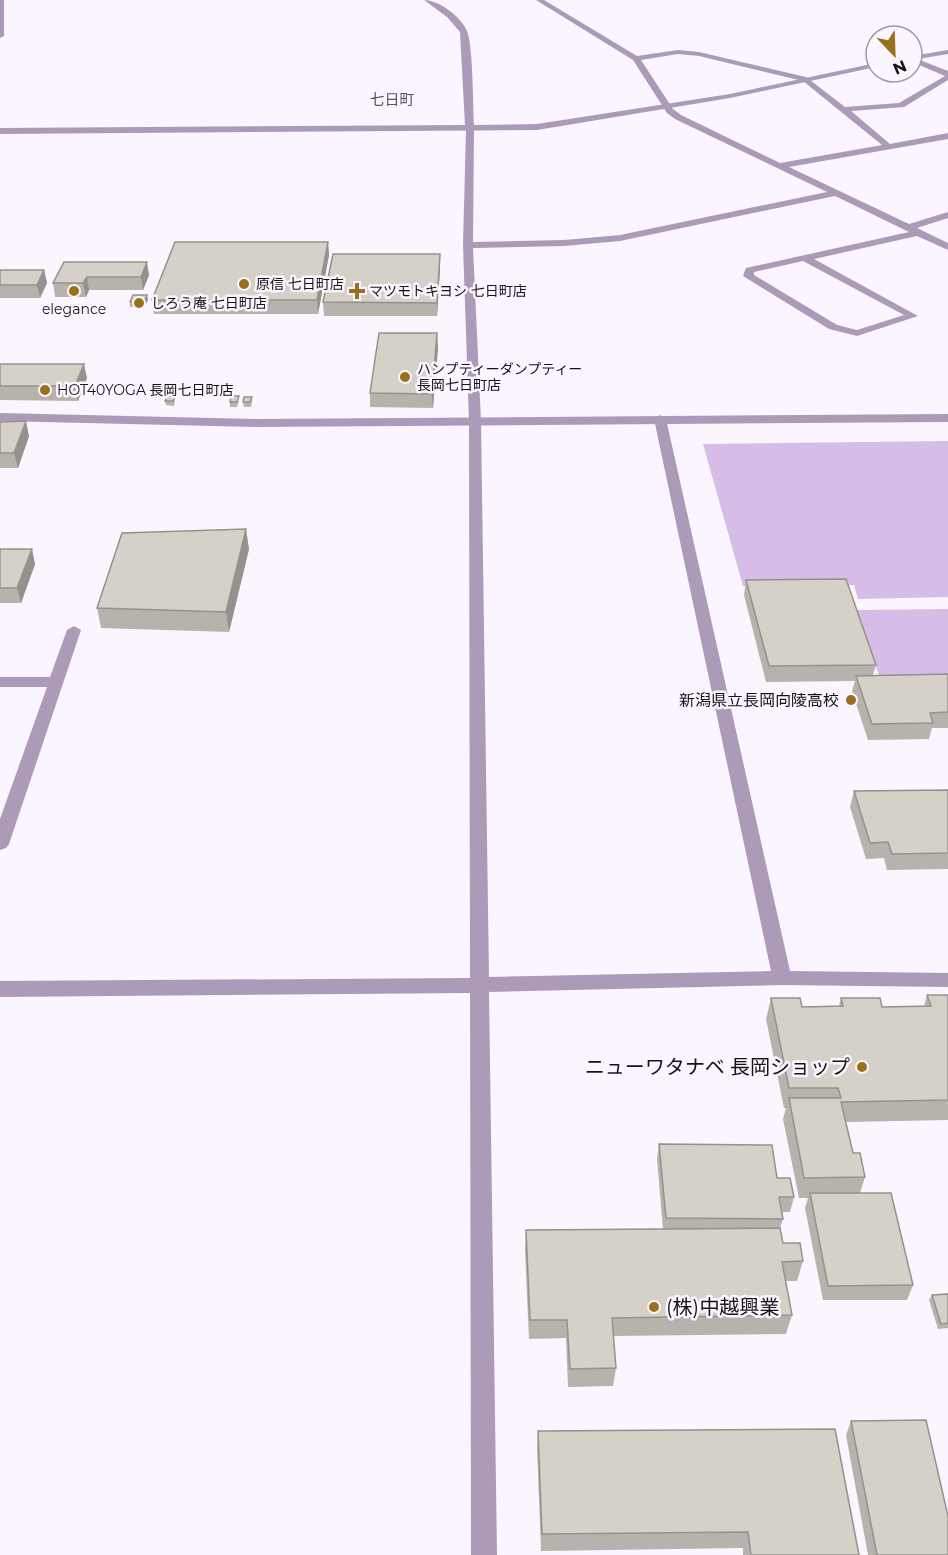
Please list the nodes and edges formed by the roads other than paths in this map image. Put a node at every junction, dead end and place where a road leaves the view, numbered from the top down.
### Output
1 (1, 0) edge
2 (427, 0) edge
3 (539, 0) edge
4 (0, 36) edge
5 (948, 52) edge
6 (924, 56) edge
7 (636, 58) junction
8 (924, 64) edge
9 (864, 67) edge
10 (948, 76) edge
11 (806, 79) junction
12 (666, 107) junction
13 (846, 109) junction
14 (470, 129) junction
15 (0, 131) edge
16 (948, 136) edge
17 (887, 146) junction
18 (778, 166) junction
19 (836, 193) junction
20 (948, 215) edge
21 (907, 228) junction
22 (918, 233) junction
23 (468, 245) junction
24 (948, 247) edge
25 (804, 258) junction
26 (0, 417) edge
27 (948, 418) edge
28 (660, 419) junction
29 (475, 421) junction
30 (74, 630) dead end
31 (0, 682) edge
32 (55, 682) junction
33 (0, 844) edge
34 (782, 978) junction
35 (948, 980) edge
36 (478, 985) junction
37 (0, 989) edge
38 (484, 1555) edge

1 - 4 street
2 - 14 street
3 - 7 street
5 - 6 street
7 - 11 street
7 - 12 street
8 - 10 street
9 - 11 street
10 - 13 street
11 - 12 street
11 - 13 street
12 - 14 street
12 - 18 street
13 - 17 street
14 - 15 street
14 - 23 street
16 - 17 street
17 - 18 street
18 - 19 street
19 - 21 street
19 - 23 street
20 - 21 street
21 - 22 street
22 - 24 street
22 - 25 street
23 - 29 street
25 - 25 street
26 - 29 street
27 - 28 street
28 - 29 street
28 - 34 street
29 - 36 street
30 - 32 street
31 - 32 street
32 - 33 street
34 - 35 street
34 - 36 street
36 - 37 street
36 - 38 street

